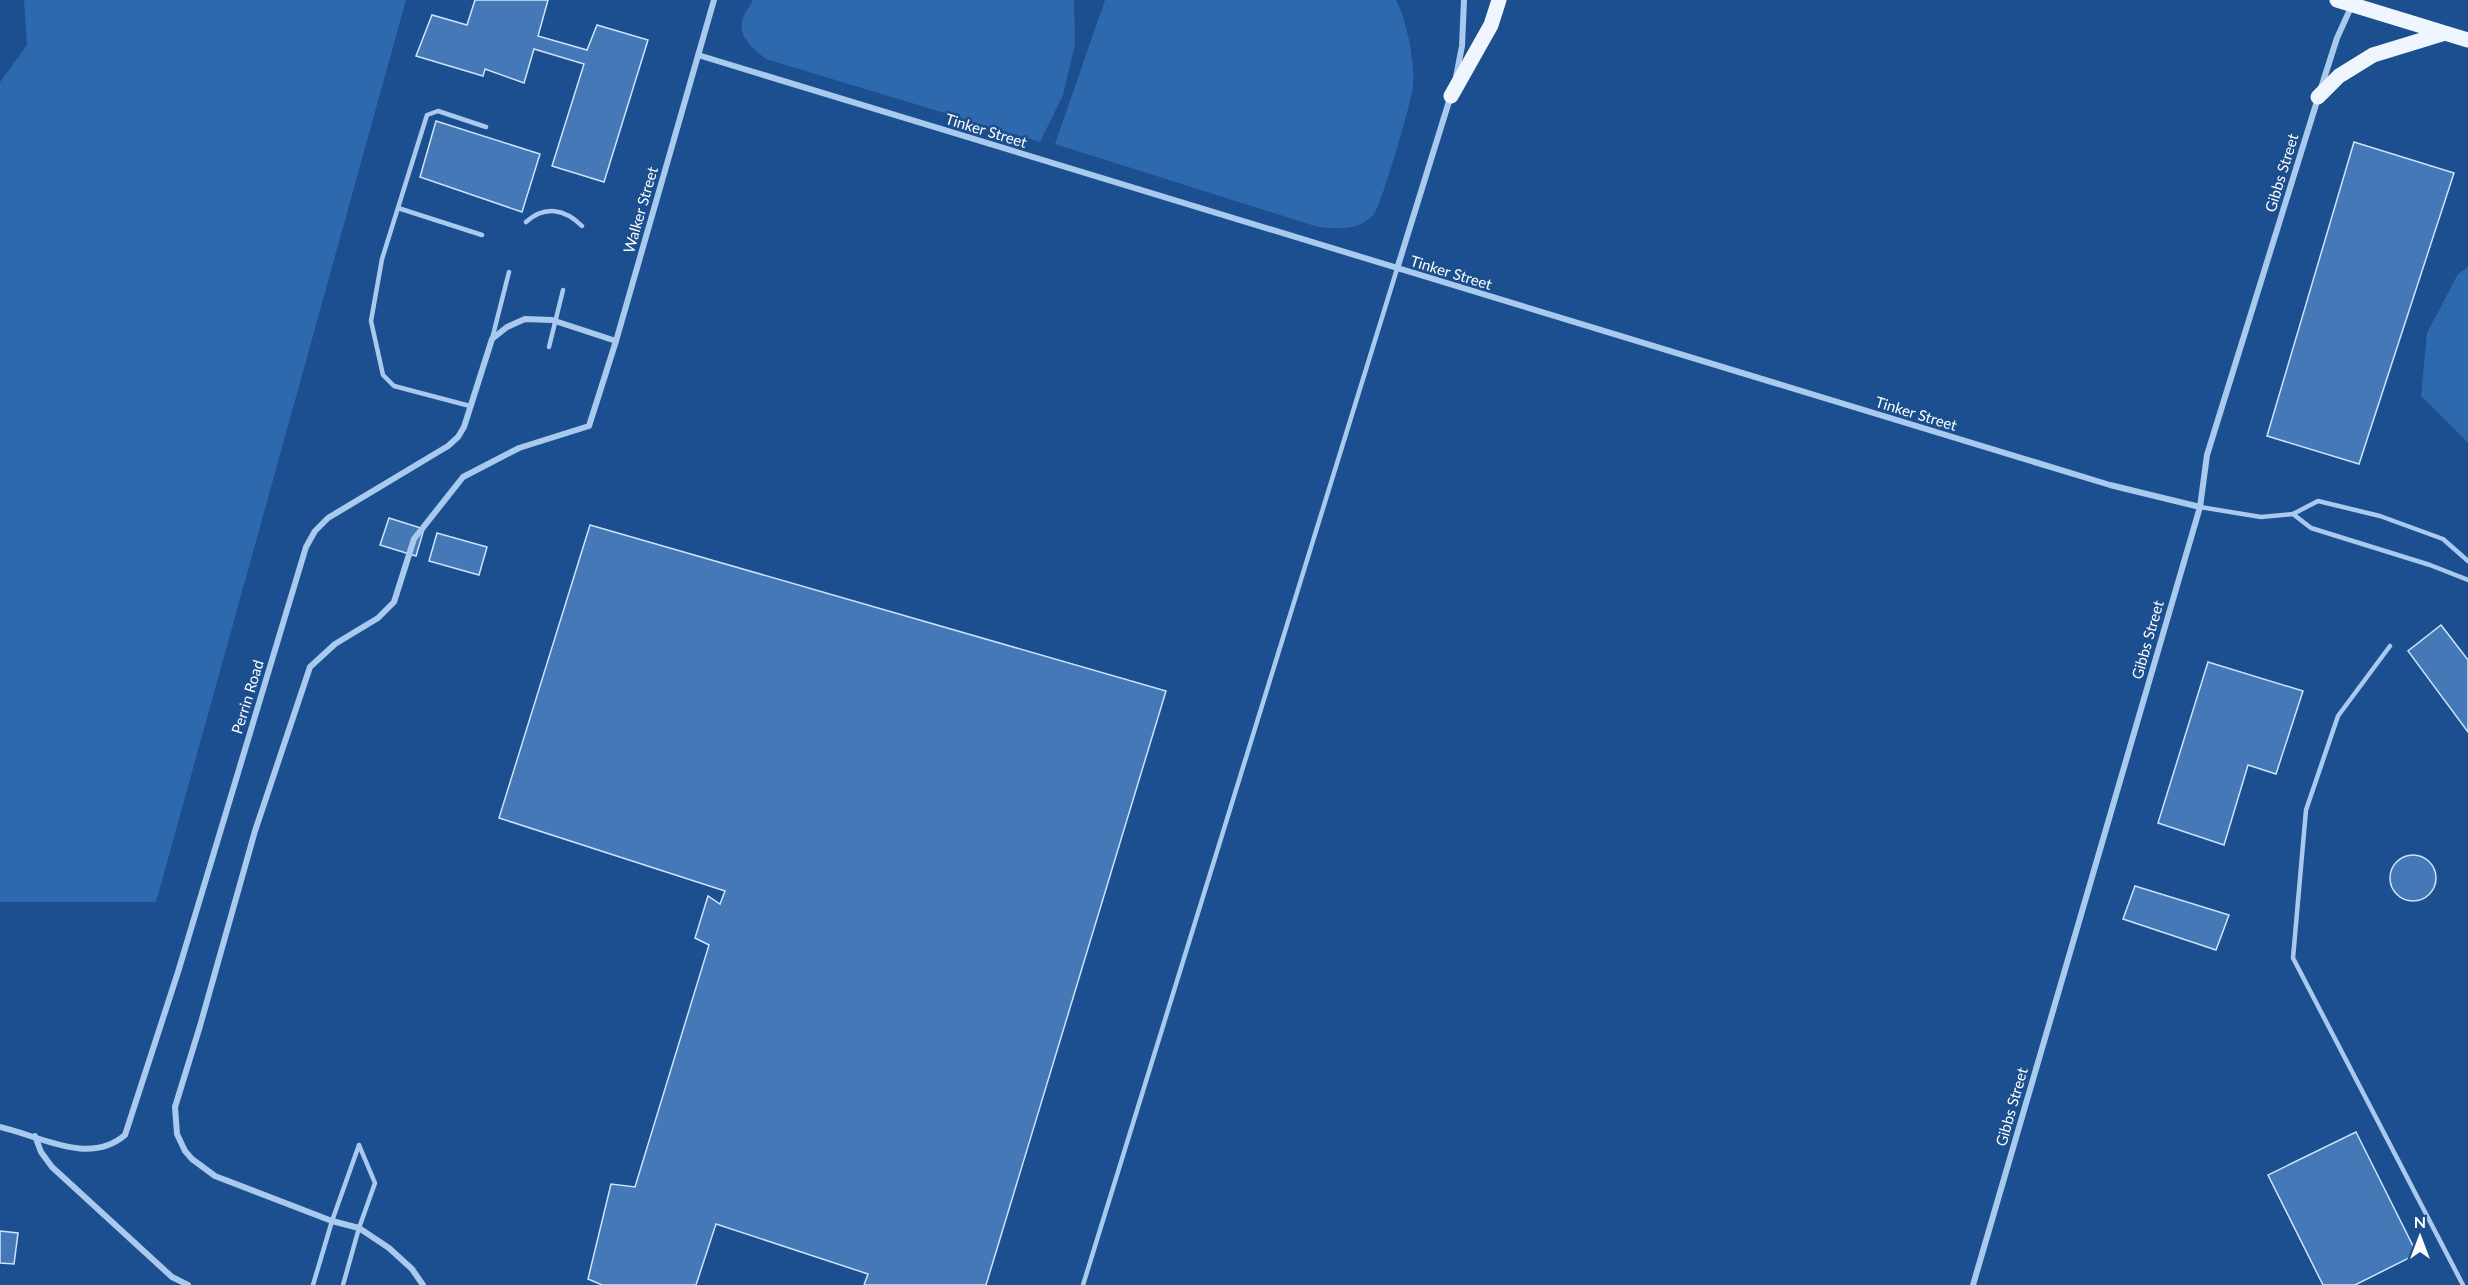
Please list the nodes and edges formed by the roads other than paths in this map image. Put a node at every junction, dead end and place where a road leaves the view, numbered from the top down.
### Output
1 (714, 0) edge
2 (1464, 0) edge
3 (1499, 0) edge
4 (2337, 0) edge
5 (2353, 2) edge
6 (2445, 33) junction
7 (2468, 40) edge
8 (698, 55) junction
9 (1451, 96) junction
10 (2318, 97) junction
11 (486, 127) dead end
12 (398, 208) junction
13 (526, 222) dead end
14 (582, 226) dead end
15 (482, 235) dead end
16 (1396, 269) junction
17 (509, 272) dead end
18 (563, 290) dead end
19 (557, 321) junction
20 (492, 339) junction
21 (616, 341) junction
22 (549, 347) dead end
23 (470, 406) junction
24 (2199, 507) junction
25 (2293, 514) junction
26 (2468, 561) edge
27 (2468, 580) edge
28 (2390, 646) dead end
29 (0, 1127) edge
30 (35, 1136) junction
31 (332, 1221) junction
32 (359, 1228) junction
33 (188, 1285) edge
34 (313, 1285) edge
35 (343, 1285) edge
36 (423, 1285) edge
37 (1083, 1285) edge
38 (1973, 1285) edge
39 (2463, 1285) edge

1 - 8 street, Walker Street
2 - 9 street
3 - 9 main road
4 - 5 main road
5 - 6 main road
5 - 10 street, Gibbs Street
6 - 7 main road
6 - 10 main road
8 - 16 street, Tinker Street
8 - 21 street, Walker Street
9 - 16 street
10 - 24 street, Gibbs Street
11 - 12 lane
12 - 15 lane
12 - 23 lane
13 - 14 lane
16 - 24 street, Tinker Street
16 - 37 lane
17 - 20 lane
18 - 19 lane
19 - 20 street
19 - 21 street
19 - 22 lane
20 - 23 street, Perrin Road
21 - 31 street, Walker Street
23 - 30 street, Perrin Road
24 - 25 lane
24 - 38 street, Gibbs Street
25 - 26 lane
25 - 27 lane
28 - 39 lane
29 - 30 street, Perrin Road
30 - 33 street
31 - 32 street
31 - 32 lane
31 - 34 lane
32 - 35 lane
32 - 36 street

